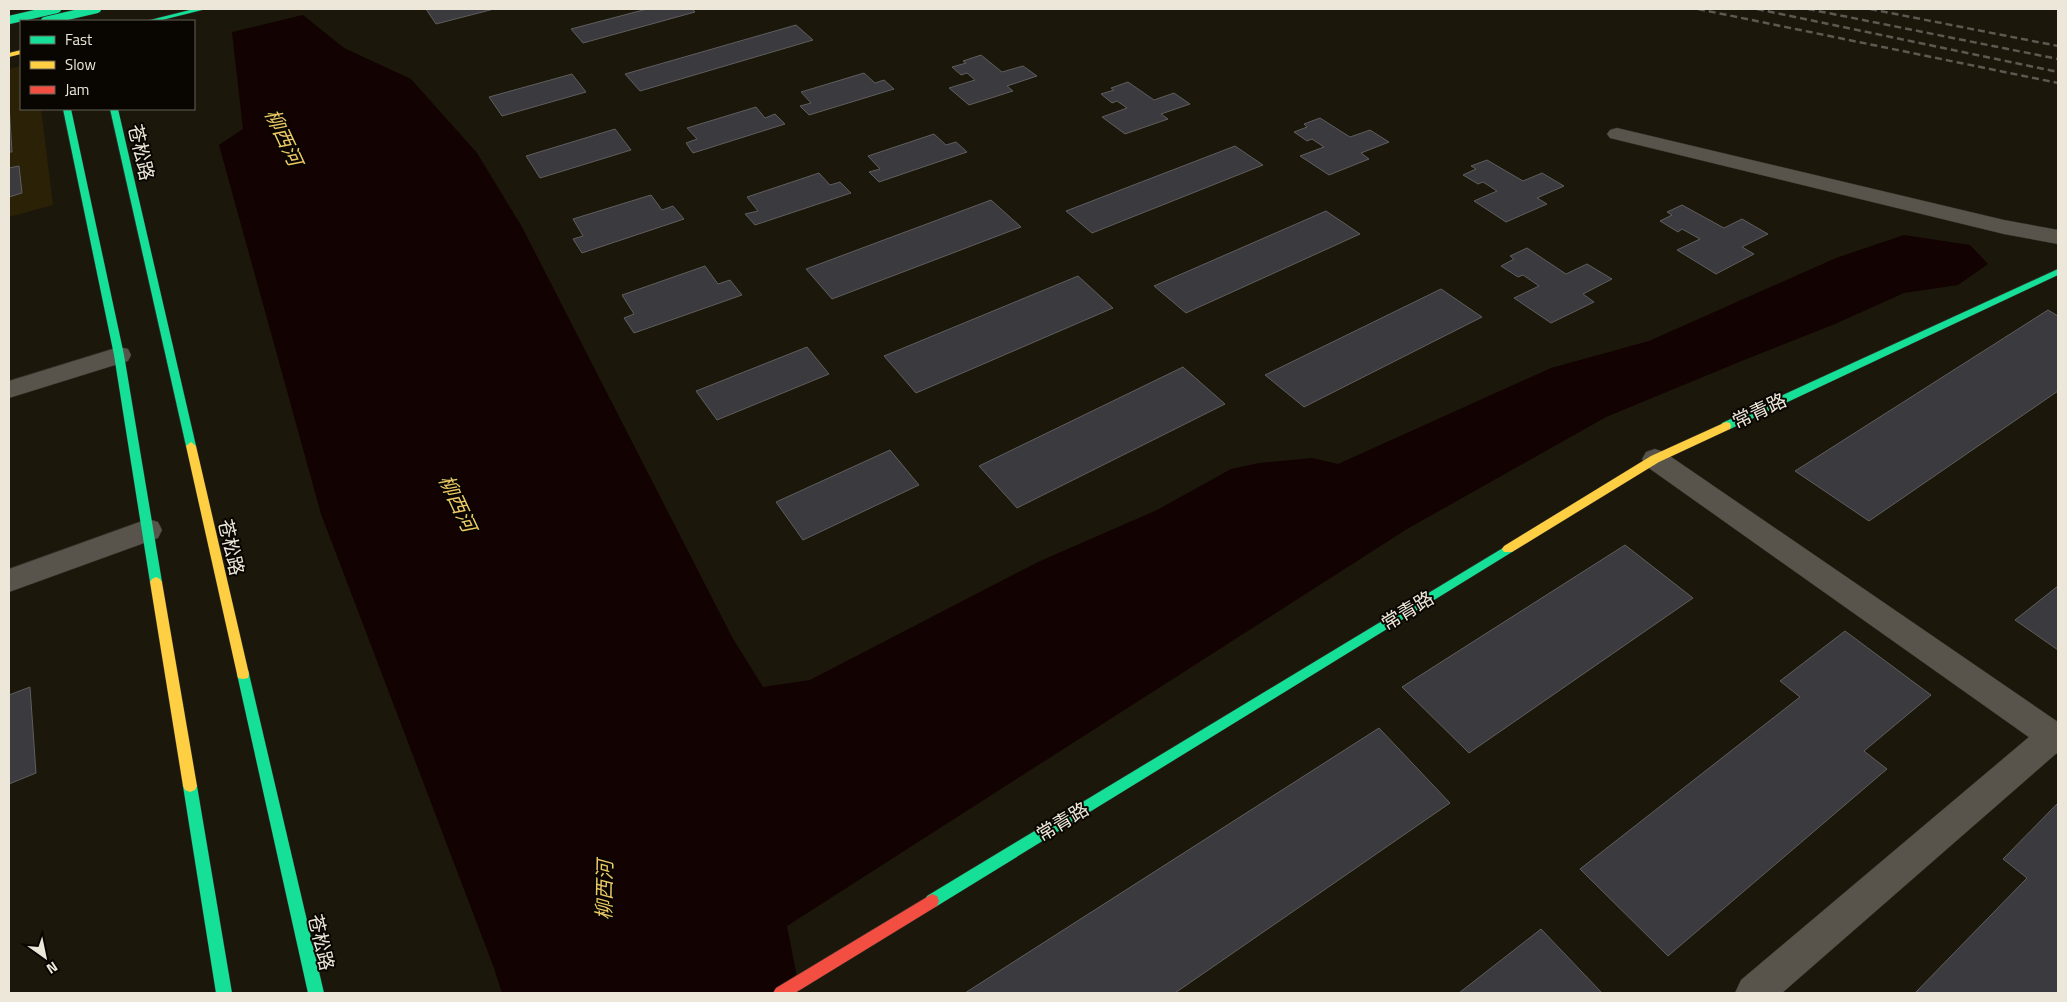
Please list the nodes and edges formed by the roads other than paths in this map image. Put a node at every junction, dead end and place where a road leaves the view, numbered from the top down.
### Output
1 (57, 9) edge
2 (97, 9) edge
3 (202, 9) edge
4 (9, 20) edge
5 (49, 20) edge
6 (154, 20) edge
7 (67, 110) edge
8 (114, 110) edge
9 (1617, 134) dead end
10 (2058, 237) edge
11 (2058, 272) edge
12 (118, 355) junction
13 (9, 390) edge
14 (1655, 459) junction
15 (148, 530) junction
16 (9, 581) edge
17 (2056, 738) edge
18 (224, 993) edge
19 (316, 993) edge
20 (781, 993) edge
21 (1754, 993) edge

1 - 4 main road, bridge
2 - 5 main road, bridge
3 - 6 main road
7 - 12 main road
8 - 19 main road, 苍松路
9 - 10 street
11 - 14 main road, 常青路
12 - 13 street
12 - 15 main road
14 - 17 street
14 - 20 main road, 常青路
15 - 16 street
15 - 18 main road
17 - 21 street

